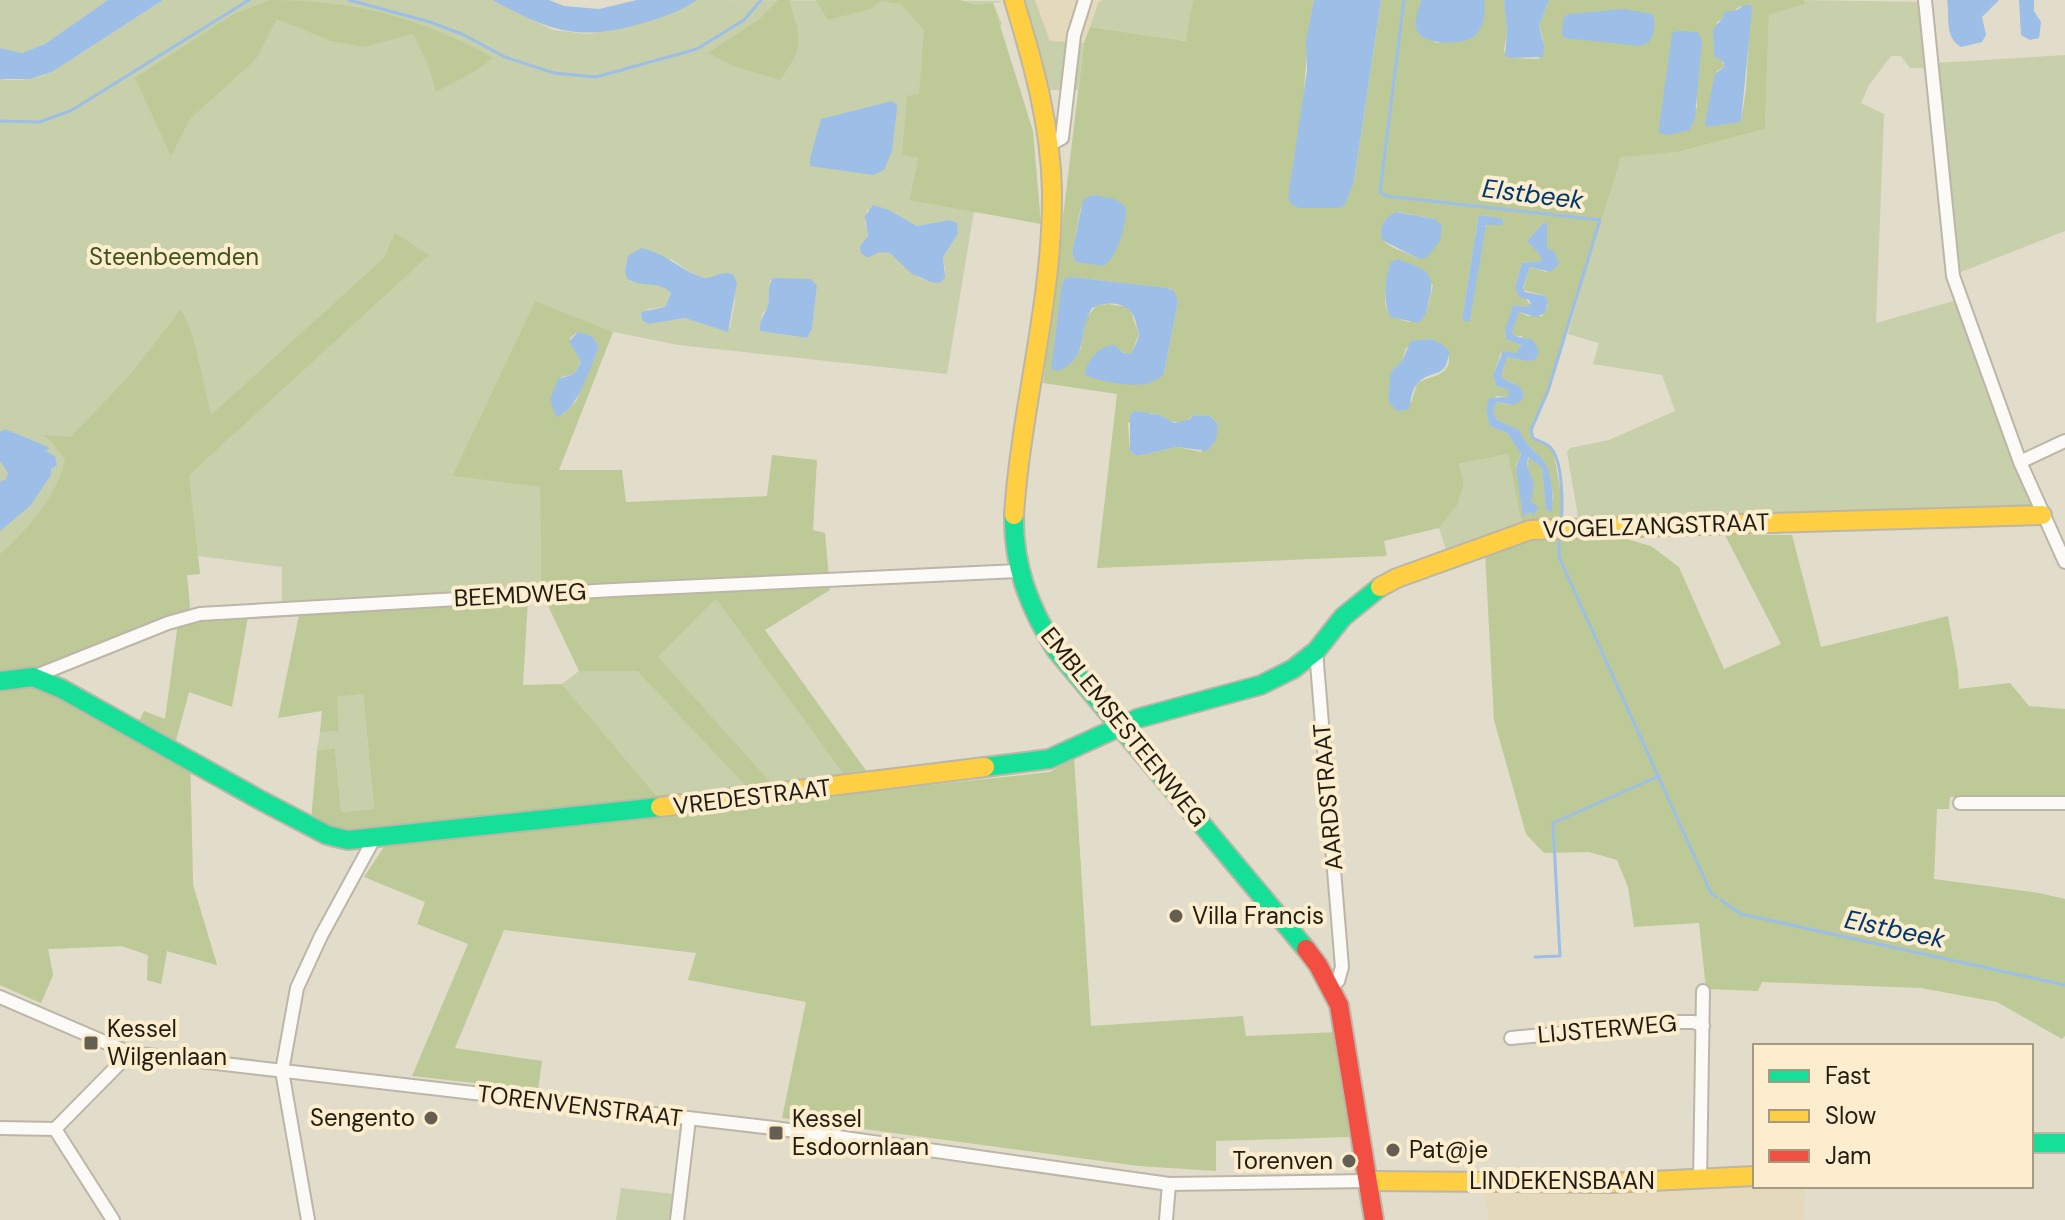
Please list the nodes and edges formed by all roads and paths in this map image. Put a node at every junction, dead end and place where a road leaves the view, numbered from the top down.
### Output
1 (1014, 0) edge
2 (1085, 0) edge
3 (1925, 0) edge
4 (1066, 96) junction
5 (1042, 98) junction
6 (1049, 145) junction
7 (2065, 441) edge
8 (2020, 462) junction
9 (2042, 515) junction
10 (2065, 562) edge
11 (1019, 571) junction
12 (1316, 651) junction
13 (33, 677) junction
14 (0, 681) edge
15 (1121, 726) junction
16 (1960, 803) dead end
17 (2065, 803) edge
18 (366, 838) junction
19 (1331, 987) junction
20 (1703, 991) dead end
21 (0, 997) edge
22 (1703, 1026) junction
23 (1511, 1038) dead end
24 (130, 1053) junction
25 (282, 1071) junction
26 (689, 1119) junction
27 (0, 1128) edge
28 (55, 1129) junction
29 (2033, 1143) edge
30 (2065, 1143) edge
31 (1753, 1176) edge
32 (1368, 1181) junction
33 (1700, 1181) junction
34 (1169, 1184) junction
35 (113, 1220) edge
36 (308, 1220) edge
37 (677, 1220) edge
38 (1166, 1220) edge
39 (1374, 1220) edge

1 - 5 street, EMBLEMSESTEENWEG
2 - 4 street, EMBLEMSESTEENWEG
3 - 8 street
4 - 5 street
4 - 6 street, EMBLEMSESTEENWEG
5 - 6 street, EMBLEMSESTEENWEG
6 - 11 street, EMBLEMSESTEENWEG
7 - 8 street
8 - 9 street
9 - 10 street
9 - 12 street, VOGELZANGSTRAAT
11 - 13 street, BEEMDWEG
11 - 15 street, EMBLEMSESTEENWEG
12 - 15 street, VOGELZANGSTRAAT
12 - 19 street, AARDSTRAAT
13 - 14 street
13 - 18 street, VREDESTRAAT
15 - 18 street, VREDESTRAAT
15 - 19 street, EMBLEMSESTEENWEG
16 - 17 street
18 - 25 street
19 - 32 street, EMBLEMSESTEENWEG
20 - 22 street, LIJSTERWEG
21 - 24 street, TORENVENSTRAAT
22 - 23 street, LIJSTERWEG
22 - 33 street, LIJSTERWEG
24 - 25 street, TORENVENSTRAAT
24 - 28 street
25 - 26 street, TORENVENSTRAAT
25 - 36 street
26 - 34 street, TORENVENSTRAAT
26 - 37 street
27 - 28 street
28 - 35 street
29 - 30 street
31 - 33 street, LINDEKENSBAAN
32 - 33 street, LINDEKENSBAAN
32 - 34 street, TORENVENSTRAAT
32 - 39 street, EMBLEMSESTEENWEG
34 - 38 street

